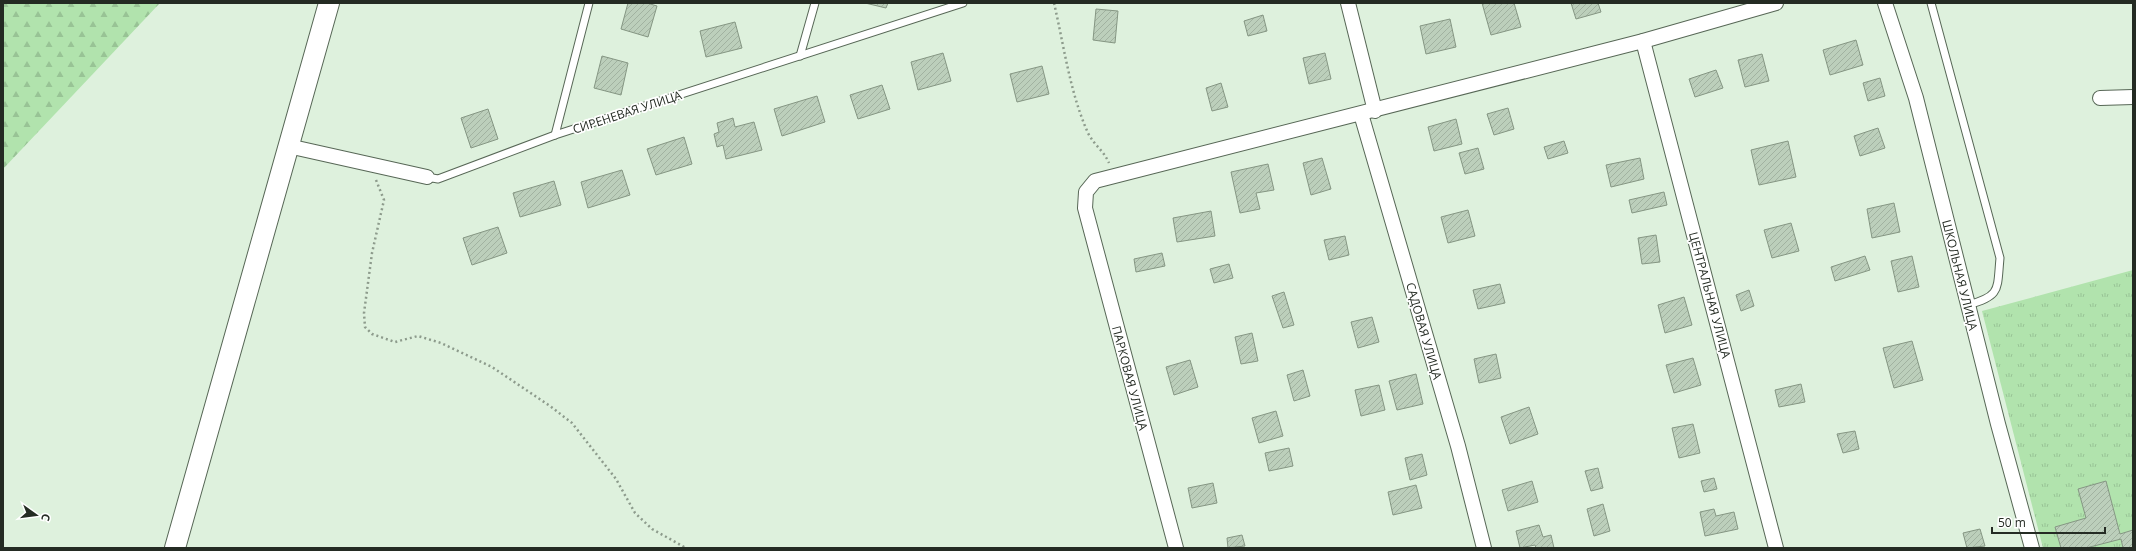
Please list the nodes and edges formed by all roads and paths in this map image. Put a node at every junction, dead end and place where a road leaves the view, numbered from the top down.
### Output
1 (329, 3) edge
2 (589, 3) edge
3 (815, 3) edge
4 (963, 3) edge
5 (1054, 3) edge
6 (1348, 3) edge
7 (1776, 3) edge
8 (1885, 3) edge
9 (1931, 3) edge
10 (1643, 41) junction
11 (800, 56) junction
12 (2133, 96) edge
13 (2100, 98) dead end
14 (1375, 110) junction
15 (1361, 114) junction
16 (555, 135) junction
17 (288, 146) junction
18 (374, 165) junction
19 (1116, 176) junction
20 (427, 177) joint
21 (1968, 305) junction
22 (175, 548) edge
23 (686, 548) edge
24 (1176, 548) edge
25 (1484, 548) edge
26 (1776, 548) edge
27 (2032, 548) edge

1 - 17 main road
2 - 16 lane
3 - 11 lane
4 - 11 lane, СИРЕНЕВАЯ УЛИЦА
5 - 19 path
6 - 14 street
7 - 10 street
8 - 21 street, ШКОЛЬНАЯ УЛИЦА
9 - 21 lane
10 - 14 street
10 - 26 street, ЦЕНТРАЛЬНАЯ УЛИЦА
11 - 16 lane, СИРЕНЕВАЯ УЛИЦА
12 - 13 street
14 - 15 street
15 - 19 street
15 - 25 street, САДОВАЯ УЛИЦА
16 - 20 lane, СИРЕНЕВАЯ УЛИЦА
17 - 18 street, СИРЕНЕВАЯ УЛИЦА
17 - 22 main road
18 - 20 street, СИРЕНЕВАЯ УЛИЦА
18 - 23 path
19 - 24 street, ПАРКОВАЯ УЛИЦА
21 - 27 street, ШКОЛЬНАЯ УЛИЦА

